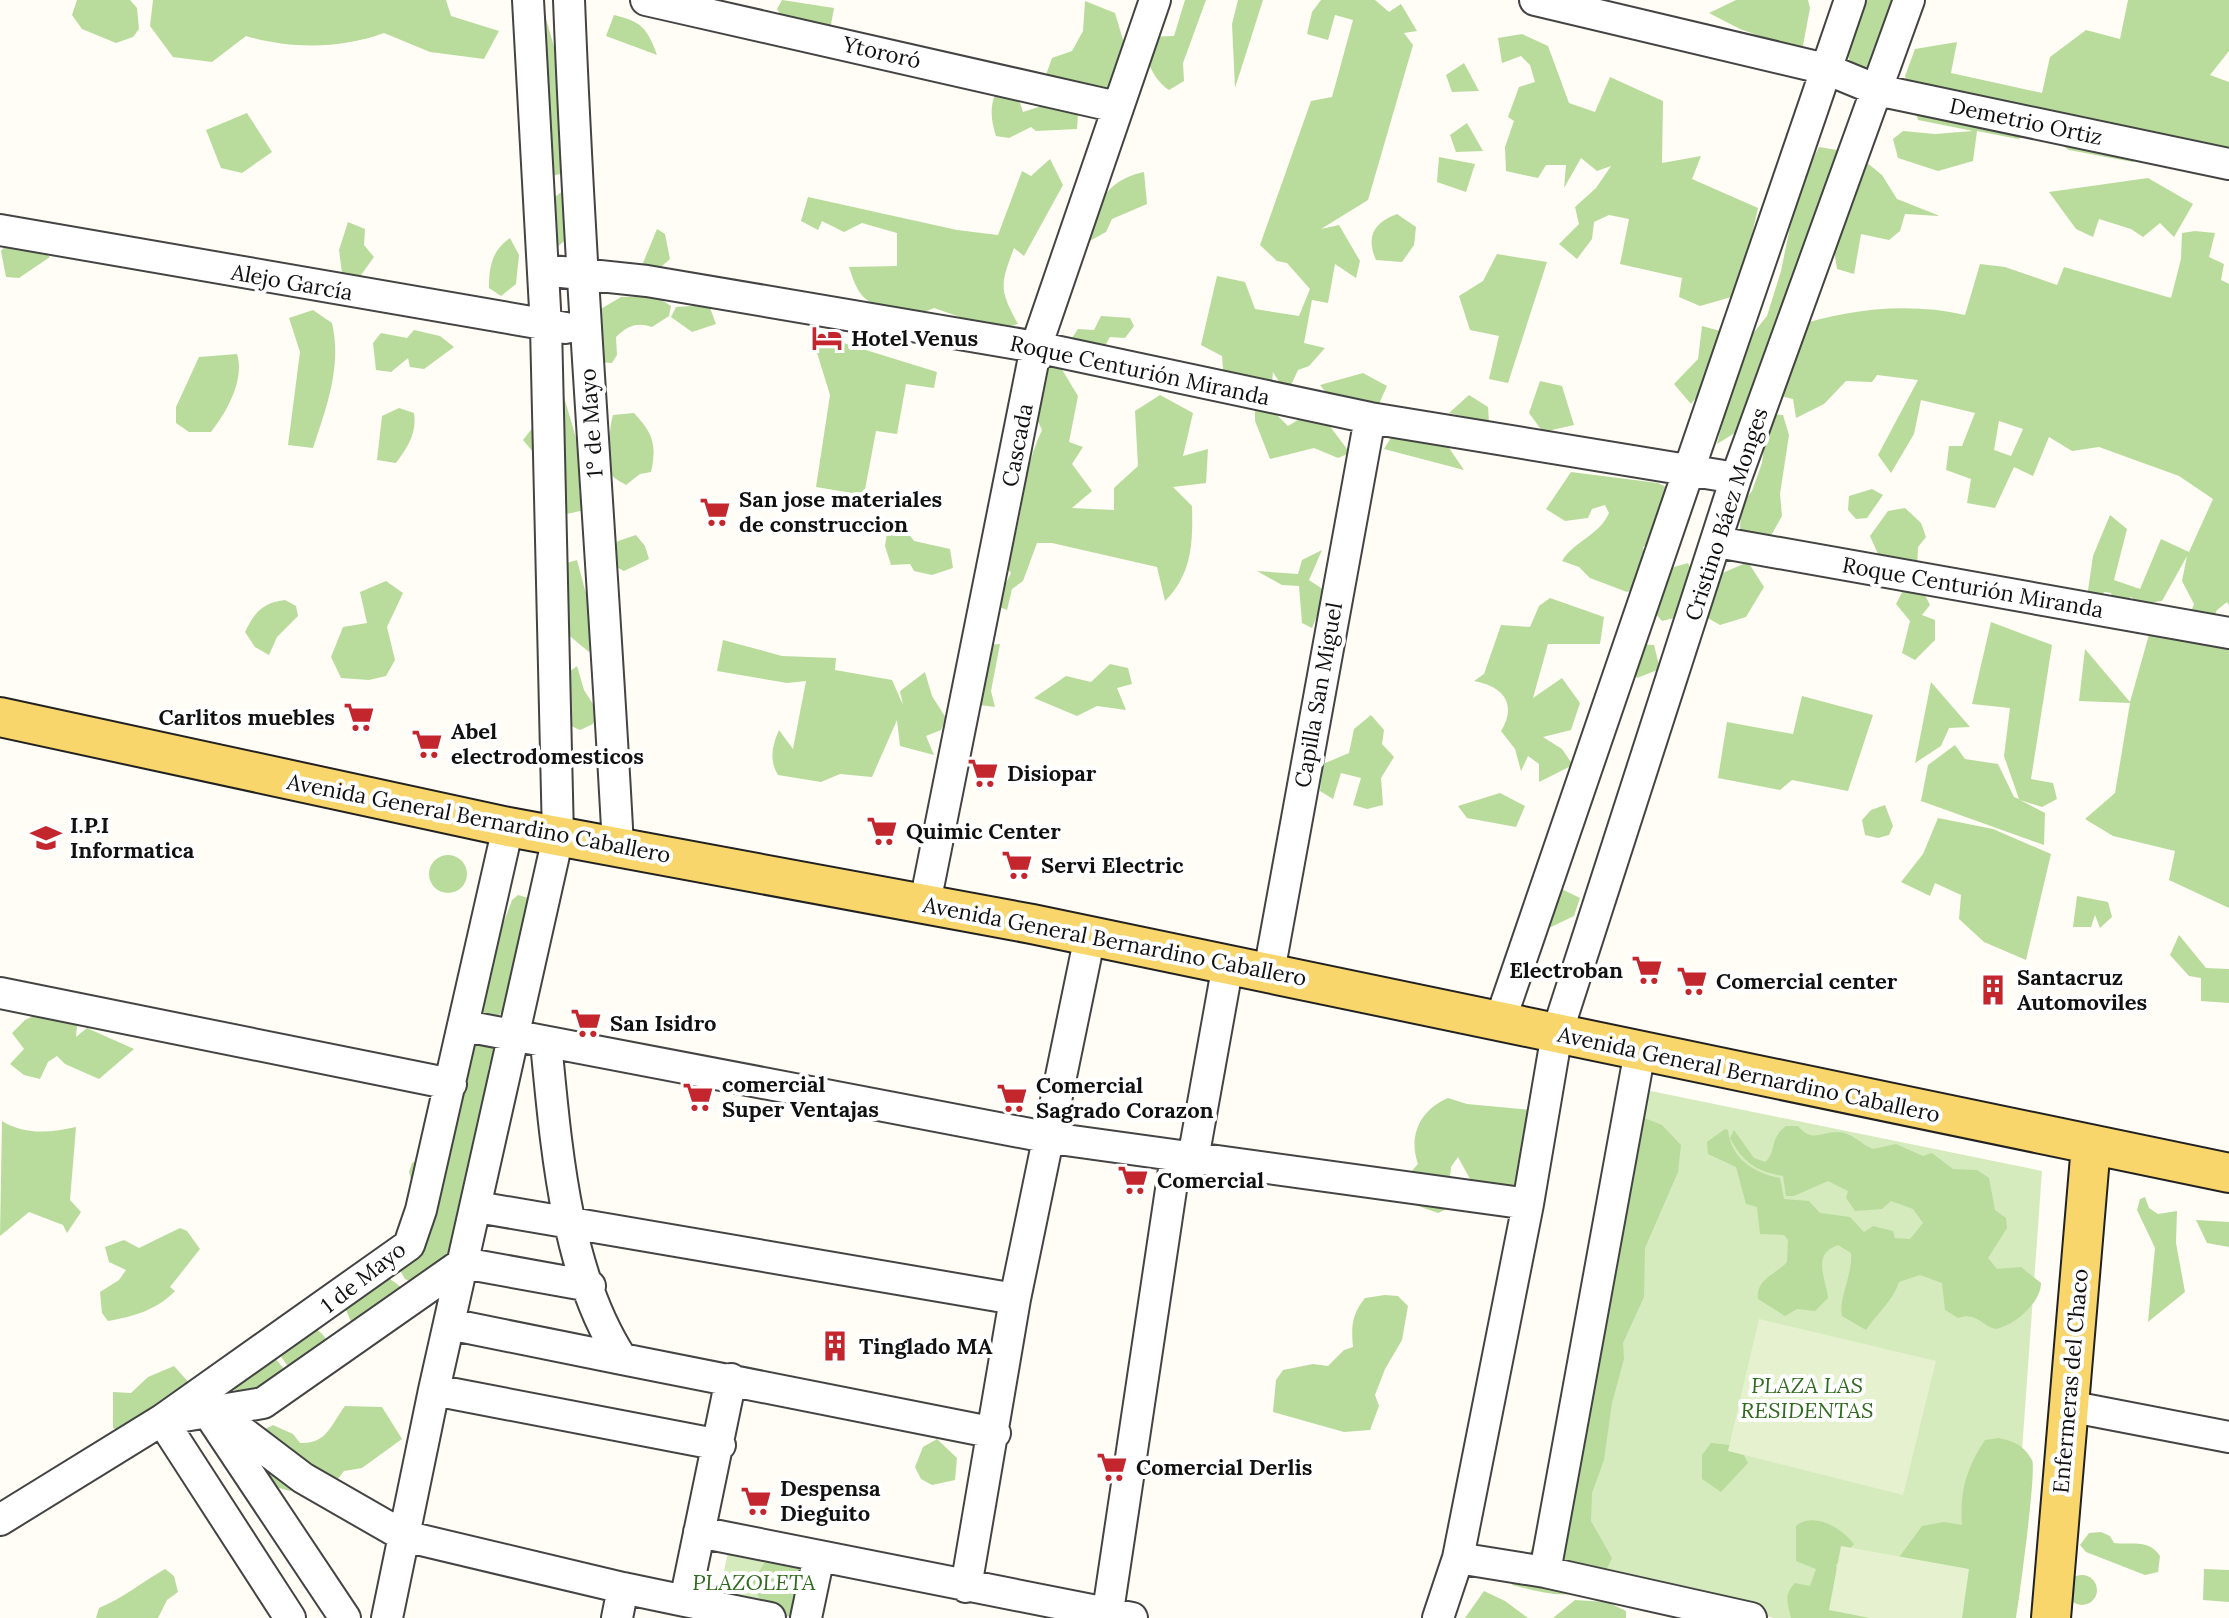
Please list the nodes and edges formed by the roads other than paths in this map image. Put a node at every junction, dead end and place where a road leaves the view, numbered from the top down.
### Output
1 (528, 0) edge
2 (569, 0) edge
3 (646, 0) edge
4 (1155, 0) edge
5 (1535, 0) edge
6 (1850, 0) edge
7 (1909, 0) edge
8 (1826, 69) junction
9 (1877, 90) junction
10 (1117, 107) junction
11 (2229, 164) edge
12 (0, 230) edge
13 (543, 270) junction
14 (580, 273) junction
15 (546, 327) junction
16 (584, 329) junction
17 (1036, 347) junction
18 (1370, 418) junction
19 (1688, 470) junction
20 (1736, 478) junction
21 (1717, 542) junction
22 (2229, 633) edge
23 (0, 717) edge
24 (508, 827) junction
25 (558, 837) junction
26 (618, 846) junction
27 (925, 903) junction
28 (1090, 936) junction
29 (1228, 964) junction
30 (1269, 972) junction
31 (0, 993) edge
32 (1500, 1021) junction
33 (465, 1026) junction
34 (1557, 1033) junction
35 (512, 1036) junction
36 (546, 1043) junction
37 (1640, 1051) junction
38 (451, 1084) junction
39 (1051, 1138) junction
40 (2091, 1145) junction
41 (1184, 1157) junction
42 (2229, 1173) edge
43 (1528, 1204) junction
44 (477, 1207) junction
45 (569, 1223) junction
46 (463, 1263) junction
47 (590, 1286) junction
48 (1015, 1299) junction
49 (449, 1324) junction
50 (272, 1344) junction
51 (628, 1360) junction
52 (731, 1379) junction
53 (434, 1390) junction
54 (202, 1404) junction
55 (254, 1404) junction
56 (2068, 1406) junction
57 (162, 1420) junction
58 (995, 1433) junction
59 (2229, 1437) edge
60 (720, 1445) junction
61 (303, 1478) junction
62 (0, 1520) edge
63 (699, 1532) junction
64 (404, 1536) junction
65 (819, 1556) junction
66 (1458, 1558) junction
67 (1545, 1572) junction
68 (966, 1587) junction
69 (623, 1588) junction
70 (685, 1601) junction
71 (1116, 1616) edge
72 (290, 1618) edge
73 (345, 1618) edge
74 (387, 1618) edge
75 (617, 1618) edge
76 (770, 1618) edge
77 (806, 1618) edge
78 (1438, 1618) edge
79 (1751, 1618) edge
80 (2051, 1618) edge

1 - 13 street, 1° de Mayo
2 - 14 street, 1° de Mayo
3 - 10 street, Ytororó
4 - 10 street, Cascada
5 - 8 street, Demetrio Ortiz
6 - 8 street
7 - 9 street, Cristino Báez Monges
8 - 9 street, Demetrio Ortiz
8 - 19 street
9 - 11 street, Demetrio Ortiz
9 - 20 street, Cristino Báez Monges
10 - 17 street, Cascada
12 - 15 street, Alejo García
13 - 14 street, Roque Centurión Miranda
13 - 15 street, 1° de Mayo
14 - 16 street, 1° de Mayo
14 - 17 street, Roque Centurión Miranda
15 - 16 street, Alejo García
15 - 25 street, 1° de Mayo
16 - 26 street, 1° de Mayo
17 - 18 street, Roque Centurión Miranda
17 - 27 street, Cascada
18 - 19 street, Roque Centurión Miranda
18 - 30 street, Capilla San Miguel
19 - 20 street, Roque Centurión Miranda
19 - 32 street
20 - 21 street, Cristino Báez Monges
21 - 22 street, Roque Centurión Miranda
21 - 34 street, Cristino Báez Monges
23 - 24 main road, Avenida General Bernardino Caballero
24 - 25 main road, Avenida General Bernardino Caballero
24 - 33 street, 1 de Mayo
25 - 26 main road, Avenida General Bernardino Caballero
25 - 35 street, 1° de Mayo
26 - 27 main road, Avenida General Bernardino Caballero
27 - 28 main road, Avenida General Bernardino Caballero
28 - 29 main road, Avenida General Bernardino Caballero
28 - 39 street
29 - 30 main road, Avenida General Bernardino Caballero
29 - 41 street
30 - 32 main road, Avenida General Bernardino Caballero
31 - 38 street
32 - 34 main road, Avenida General Bernardino Caballero
33 - 35 street
33 - 38 street, 1 de Mayo
34 - 37 main road, Avenida General Bernardino Caballero
34 - 43 street, Cristino Báez Monges
35 - 36 street
35 - 44 street, 1° de Mayo
36 - 39 street
36 - 45 street
37 - 40 main road, Avenida General Bernardino Caballero
37 - 67 street
38 - 50 street, 1 de Mayo
39 - 41 street
39 - 48 street
40 - 42 main road, Avenida General Bernardino Caballero
40 - 56 main road, Enfermeras del Chaco
41 - 43 street
41 - 71 street
43 - 66 street, Cristino Báez Monges
44 - 45 street
44 - 46 street, 1° de Mayo
45 - 47 street
45 - 48 street
46 - 47 street
46 - 49 street, 1° de Mayo
46 - 55 street
47 - 51 street
48 - 58 street
49 - 51 street
49 - 53 street, 1° de Mayo
50 - 54 street, 1 de Mayo
50 - 55 street
51 - 52 street
52 - 58 street
52 - 60 street
53 - 60 street
53 - 64 street, 1° de Mayo
54 - 55 street
54 - 57 street
54 - 61 street
54 - 73 street
55 - 61 street
56 - 59 street
56 - 80 main road, Enfermeras del Chaco
57 - 62 street
57 - 72 street
58 - 68 street
60 - 63 street
61 - 64 street
63 - 65 street
63 - 70 street
64 - 69 street
64 - 74 street, 1° de Mayo
65 - 68 street
65 - 77 street
66 - 67 street
66 - 78 street, Cristino Báez Monges
67 - 79 street
68 - 71 street
69 - 70 street
69 - 75 street
70 - 76 street

